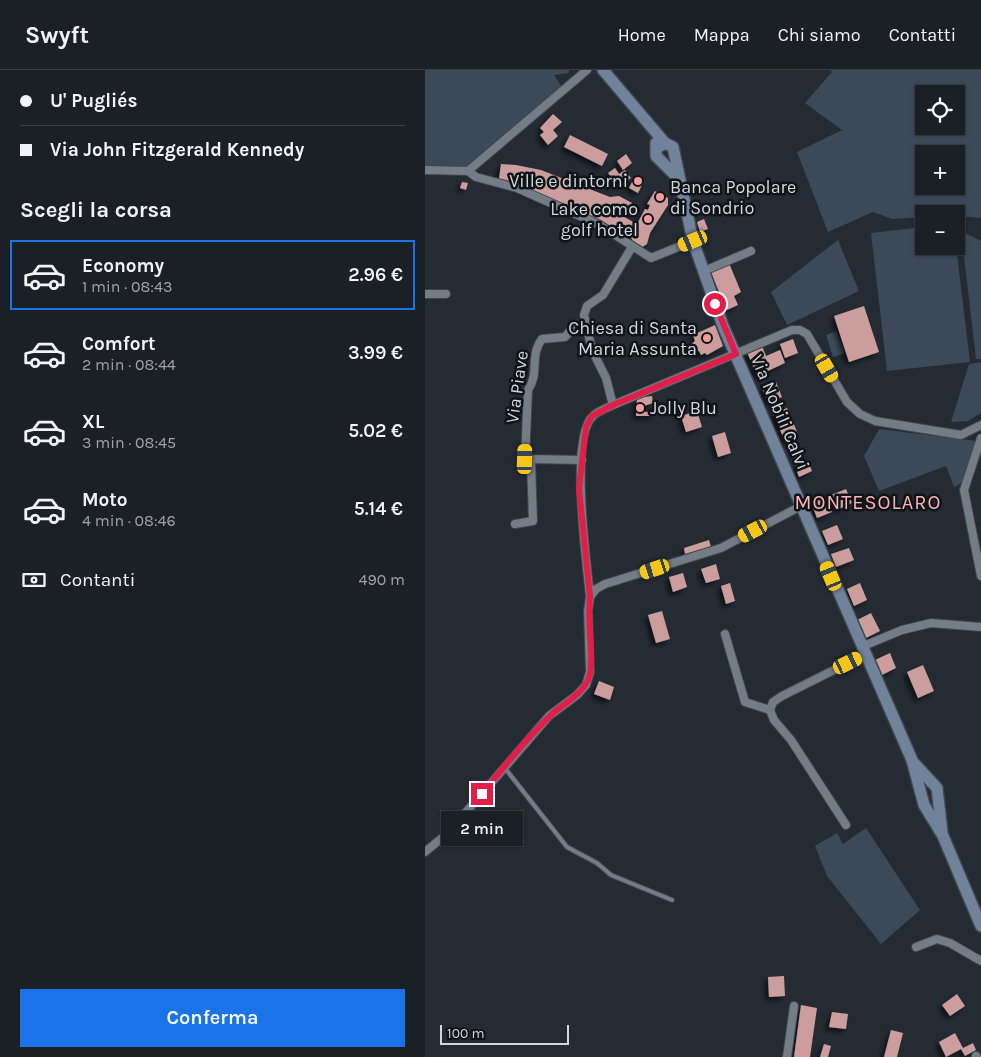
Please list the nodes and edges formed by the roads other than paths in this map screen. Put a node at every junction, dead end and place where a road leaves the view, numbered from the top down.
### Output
1 (587, 70) edge
2 (603, 70) edge
3 (661, 146) junction
4 (674, 156) junction
5 (663, 162) junction
6 (425, 170) edge
7 (468, 171) junction
8 (681, 181) junction
9 (693, 241) junction
10 (632, 246) junction
11 (751, 251) dead end
12 (704, 271) junction
13 (425, 294) edge
14 (446, 294) dead end
15 (585, 324) junction
16 (736, 354) junction
17 (613, 405) junction
18 (981, 425) edge
19 (981, 438) edge
20 (525, 459) junction
21 (582, 460) junction
22 (801, 506) junction
23 (515, 524) dead end
24 (981, 576) edge
25 (590, 597) junction
26 (981, 627) edge
27 (725, 634) dead end
28 (863, 651) junction
29 (769, 710) junction
30 (912, 760) junction
31 (504, 767) junction
32 (846, 825) dead end
33 (943, 836) junction
34 (425, 852) edge
35 (672, 900) dead end
36 (981, 926) edge
37 (916, 947) dead end
38 (981, 961) edge
39 (793, 1006) dead end
40 (787, 1057) edge

1 - 7 street
2 - 3 main road
3 - 4 main road
3 - 5 main road
4 - 5 main road
4 - 8 main road, Via Nobili Calvi
5 - 8 main road
6 - 7 street
7 - 10 street
8 - 9 main road, Via Nobili Calvi
9 - 10 street
9 - 12 main road, Via Nobili Calvi
10 - 15 street
11 - 12 street
12 - 16 main road, Via Nobili Calvi
13 - 14 street
15 - 17 street
15 - 20 street, Via Piave
16 - 17 street
16 - 18 street
16 - 22 main road, Via Nobili Calvi
17 - 21 street
19 - 24 street
20 - 21 street
20 - 23 street, Via Piave
21 - 25 street
22 - 25 street
22 - 28 main road, Via Nobili Calvi
25 - 31 street
26 - 28 street
27 - 29 street
28 - 29 street
28 - 30 main road, Via Nobili Calvi
29 - 32 street
30 - 33 main road, Via Nobili Calvi
30 - 33 main road, Via Nobili Calvi
31 - 34 street
31 - 35 lane
33 - 36 main road, Via Nobili Calvi
37 - 38 street
39 - 40 street

